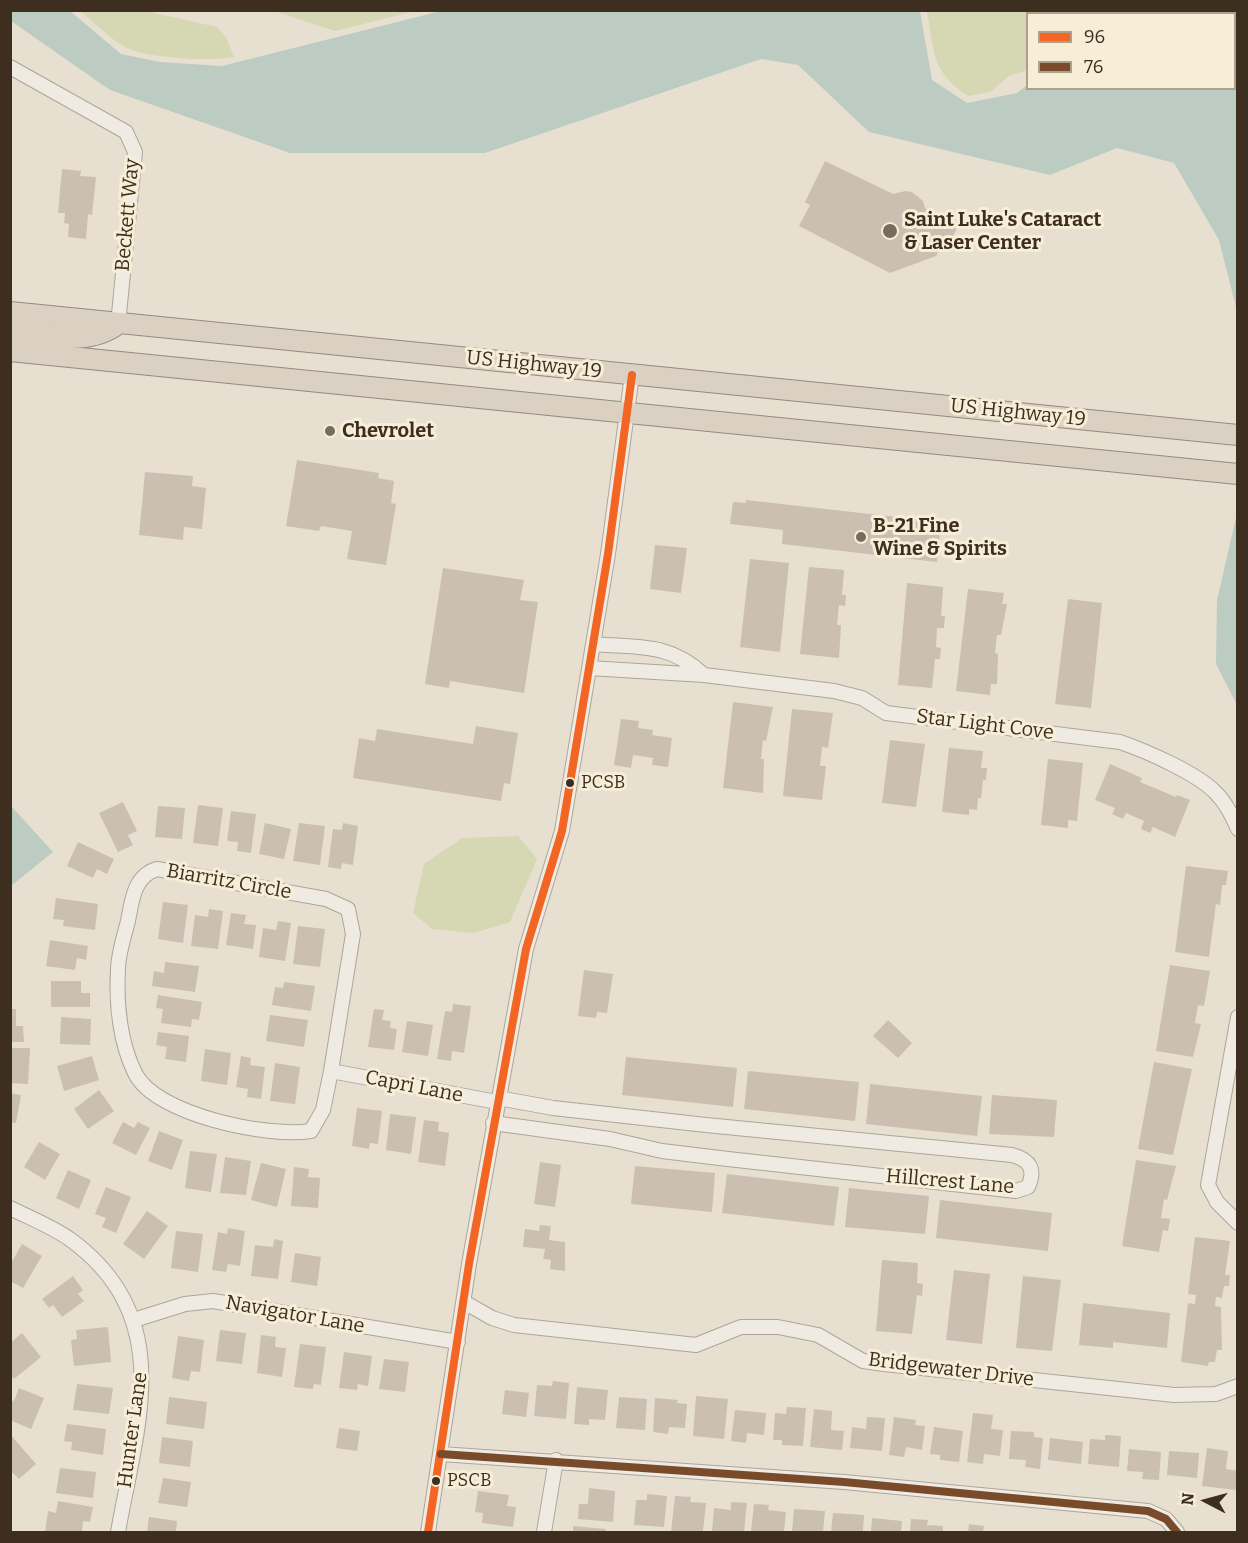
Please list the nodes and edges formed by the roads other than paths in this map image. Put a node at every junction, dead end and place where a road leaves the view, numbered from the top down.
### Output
1 (10, 68) edge
2 (10, 312) edge
3 (118, 324) junction
4 (10, 331) edge
5 (10, 351) edge
6 (632, 375) junction
7 (627, 412) junction
8 (1232, 435) edge
9 (1229, 473) edge
10 (593, 644) junction
11 (589, 668) junction
12 (704, 675) junction
13 (1238, 829) edge
14 (1238, 1017) edge
15 (331, 1071) junction
16 (497, 1100) junction
17 (493, 1123) junction
18 (10, 1208) edge
19 (1238, 1223) edge
20 (464, 1302) junction
21 (134, 1320) junction
22 (458, 1342) junction
23 (1238, 1386) edge
24 (441, 1454) junction
25 (555, 1460) junction
26 (118, 1533) edge
27 (428, 1533) edge
28 (544, 1533) edge
29 (1177, 1533) edge

1 - 3 street, Beckett Way
2 - 3 highway, US Highway 19
3 - 4 highway
3 - 6 highway, US Highway 19
5 - 7 highway, US Highway 19
6 - 7 street
6 - 8 highway, US Highway 19
7 - 9 highway, US Highway 19
7 - 10 street
10 - 11 street
10 - 12 street
11 - 12 street, Star Light Cove
11 - 16 street
12 - 13 street, Star Light Cove
14 - 19 street
15 - 15 street, Biarritz Circle
15 - 16 street, Capri Lane
16 - 17 street
16 - 17 street, Hillcrest Lane
17 - 20 street
18 - 21 street, Hunter Lane
20 - 22 street
20 - 23 street, Bridgewater Drive
21 - 22 street, Navigator Lane
21 - 26 street, Hunter Lane
22 - 24 street
24 - 25 street
24 - 27 street
25 - 28 street
25 - 29 street

